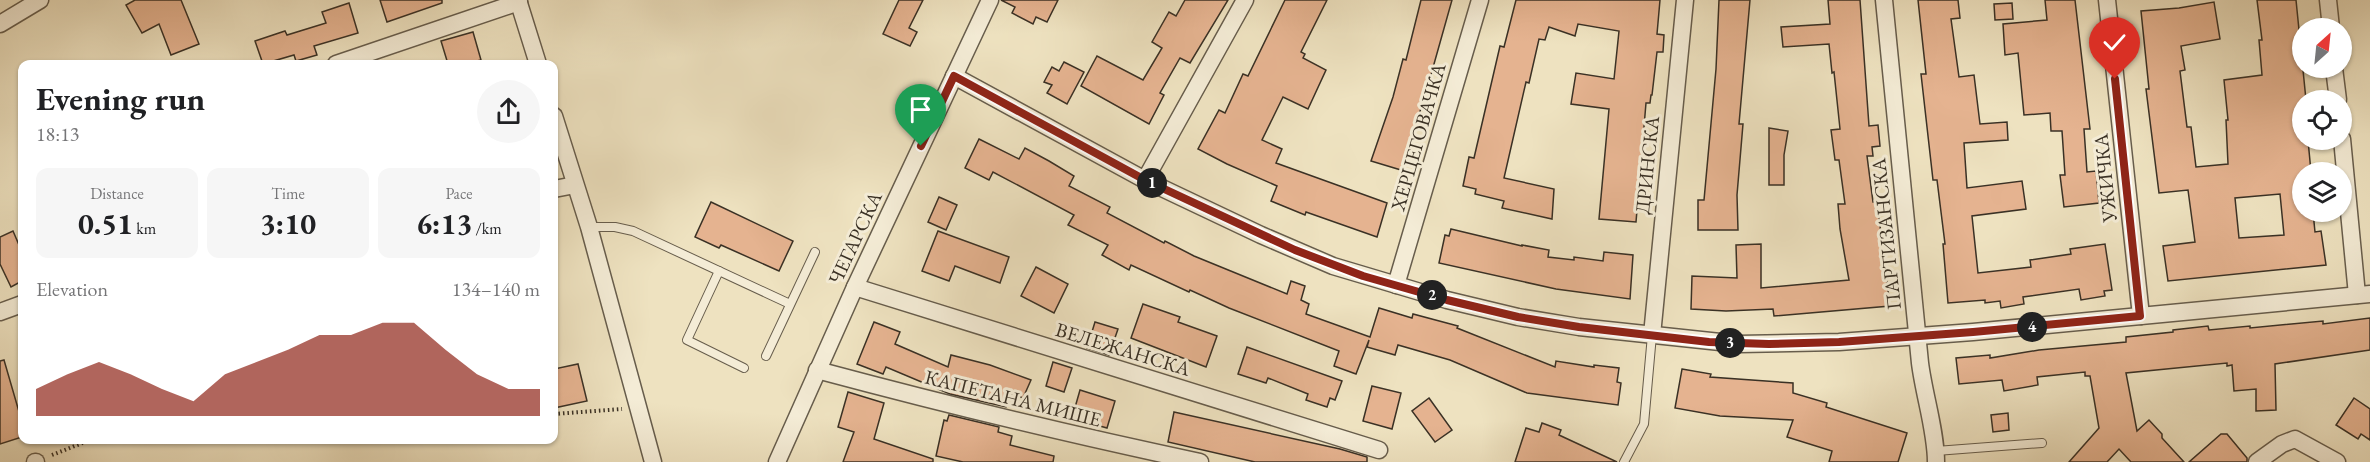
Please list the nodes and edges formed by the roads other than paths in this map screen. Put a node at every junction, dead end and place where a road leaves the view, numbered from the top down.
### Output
1 (40, 0) edge
2 (990, 0) edge
3 (1245, 0) edge
4 (1480, 0) edge
5 (1685, 0) edge
6 (1884, 0) edge
7 (2107, 0) edge
8 (2328, 0) edge
9 (518, 1) edge
10 (2330, 18) edge
11 (0, 24) edge
12 (348, 60) edge
13 (537, 60) edge
14 (954, 76) junction
15 (558, 129) edge
16 (2343, 150) edge
17 (1145, 180) junction
18 (575, 184) junction
19 (558, 188) edge
20 (589, 227) junction
21 (815, 252) dead end
22 (719, 271) junction
23 (1396, 285) junction
24 (855, 287) junction
25 (2363, 294) edge
26 (790, 304) junction
27 (18, 305) edge
28 (0, 312) edge
29 (2140, 316) junction
30 (1652, 335) junction
31 (1917, 335) junction
32 (766, 356) dead end
33 (744, 368) dead end
34 (817, 370) junction
35 (2042, 443) dead end
36 (1379, 450) dead end
37 (1936, 457) edge
38 (653, 462) edge
39 (777, 462) edge
40 (1200, 462) edge
41 (1624, 462) edge
42 (2257, 462) edge
43 (2337, 462) edge

1 - 11 street
2 - 14 street, ЧЕГАРСКА
3 - 17 street
4 - 23 street, ХЕРЦЕГОВАЧКА
5 - 30 street, ДРИНСКА
6 - 31 street, ПАРТИЗАНСКА
7 - 29 street, УЖИЧКА
8 - 10 street
9 - 12 street
9 - 13 street
14 - 17 street
14 - 24 street, ЧЕГАРСКА
15 - 18 street
16 - 25 street
17 - 23 street
18 - 19 street
18 - 20 street
20 - 22 lane
20 - 38 street
21 - 26 lane
22 - 26 lane
22 - 33 lane
23 - 30 street
24 - 34 street, ЧЕГАРСКА
24 - 36 street, ВЕЛЕЖАНСКА
25 - 29 street
26 - 32 lane
27 - 28 street
29 - 31 street
30 - 31 street
30 - 41 lane
31 - 37 street, ПАРТИЗАНСКА
34 - 39 street, ЧЕГАРСКА
34 - 40 street, КАПЕТАНА МИШЕ
35 - 37 lane
42 - 43 street

